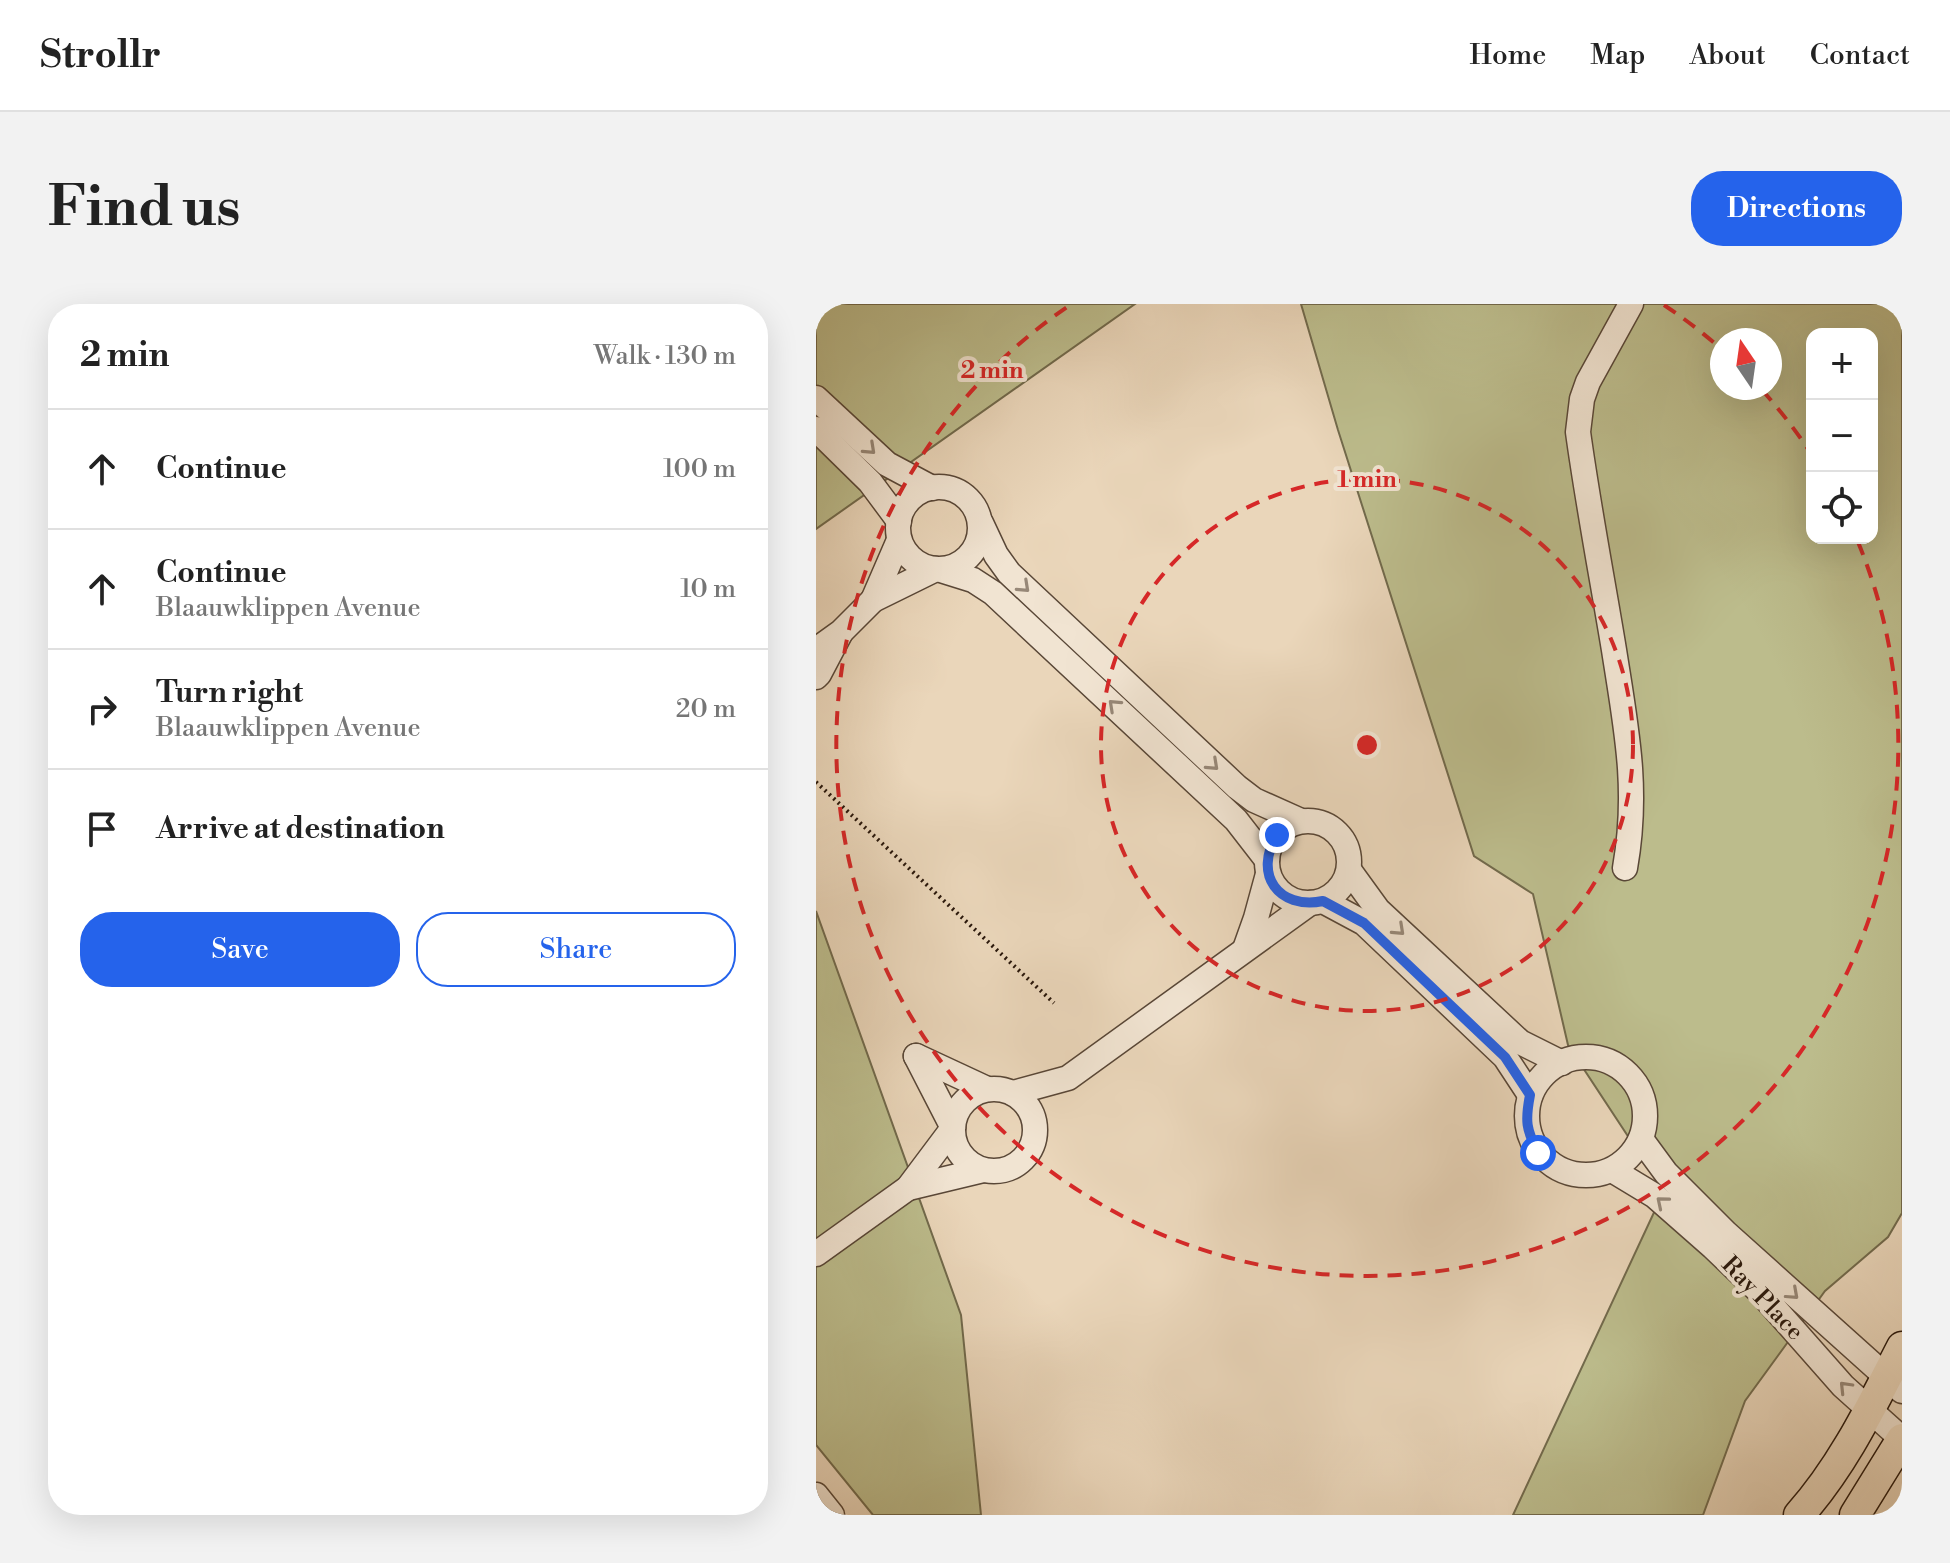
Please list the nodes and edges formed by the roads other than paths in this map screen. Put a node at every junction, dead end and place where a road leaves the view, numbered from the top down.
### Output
1 (1631, 304) edge
2 (816, 398) edge
3 (816, 429) edge
4 (932, 488) junction
5 (981, 523) junction
6 (899, 530) junction
7 (938, 570) junction
8 (873, 600) junction
9 (841, 632) junction
10 (816, 650) edge
11 (816, 677) edge
12 (1301, 821) junction
13 (1268, 867) junction
14 (1625, 868) dead end
15 (1349, 870) junction
16 (1317, 902) junction
17 (1245, 949) junction
18 (1562, 1063) junction
19 (1068, 1078) junction
20 (987, 1089) junction
21 (1013, 1093) junction
22 (1530, 1095) junction
23 (1036, 1125) junction
24 (953, 1128) junction
25 (1641, 1139) junction
26 (983, 1170) junction
27 (1612, 1170) junction
28 (908, 1188) junction
29 (816, 1254) edge
30 (1902, 1347) edge
31 (1894, 1384) edge
32 (1869, 1411) junction
33 (1902, 1439) edge
34 (1902, 1484) edge
35 (816, 1495) edge
36 (832, 1515) edge
37 (1799, 1515) edge
38 (1856, 1515) edge

1 - 14 street
2 -> 4 street
3 - 6 street
4 - 5 street
4 - 6 street
5 - 7 street
5 -> 12 street
6 - 7 street
6 - 8 street
7 - 8 street
13 -> 7 street
8 - 9 street
9 - 10 street
9 - 11 street
12 - 13 street
12 - 15 street
13 - 16 street
13 - 17 street
15 - 16 street
15 -> 18 street
16 - 17 street
16 - 22 street
17 - 19 street
18 - 22 street
18 - 25 street
19 - 21 street
19 - 23 street
20 - 21 street
20 - 24 street
20 - 24 street
21 - 23 street
22 - 27 street
23 - 26 street
24 - 26 street
24 - 28 street
25 - 27 street
25 -> 31 street, Ray Place
26 - 28 street
32 -> 27 street, Ray Place
28 - 29 street
30 - 31 main road
31 - 32 main road
32 - 33 street, Ray Place
32 - 37 main road
33 - 38 main road
34 - 38 main road
35 - 36 street

